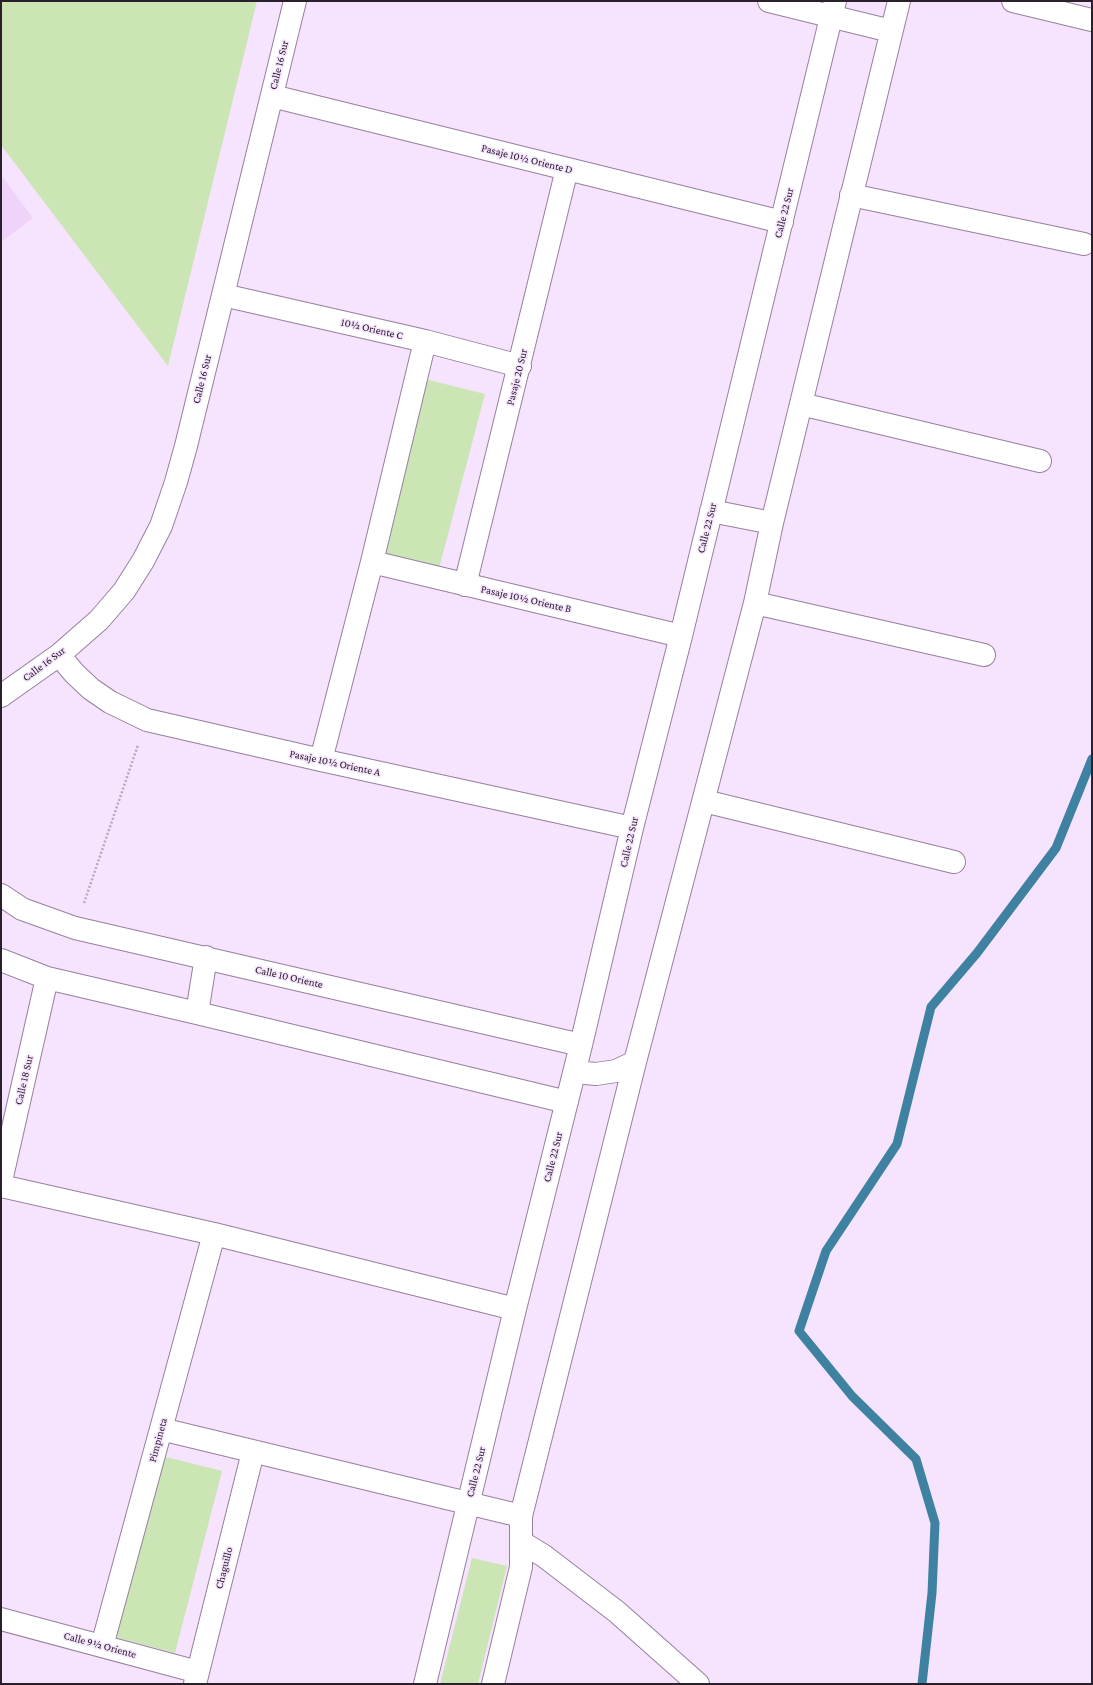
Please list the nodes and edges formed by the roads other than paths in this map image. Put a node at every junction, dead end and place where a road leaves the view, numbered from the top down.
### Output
1 (295, 1) edge
2 (769, 1) edge
3 (899, 1) edge
4 (1013, 1) edge
5 (833, 8) edge
6 (1092, 20) edge
7 (891, 31) junction
8 (272, 96) junction
9 (567, 169) junction
10 (851, 195) junction
11 (782, 222) junction
12 (1084, 244) dead end
13 (223, 295) junction
14 (424, 341) junction
15 (520, 366) junction
16 (801, 404) junction
17 (1040, 461) dead end
18 (711, 511) junction
19 (772, 523) junction
20 (372, 562) junction
21 (465, 585) junction
22 (755, 603) junction
23 (681, 636) junction
24 (59, 655) junction
25 (984, 655) dead end
26 (1, 696) edge
27 (322, 760) junction
28 (704, 801) junction
29 (632, 828) junction
30 (954, 862) dead end
31 (1, 896) edge
32 (206, 957) junction
33 (1, 960) edge
34 (47, 978) junction
35 (197, 1013) junction
36 (581, 1045) junction
37 (635, 1062) junction
38 (575, 1072) junction
39 (567, 1102) junction
40 (1, 1181) edge
41 (1, 1186) edge
42 (214, 1234) junction
43 (516, 1309) junction
44 (161, 1429) junction
45 (253, 1452) junction
46 (469, 1503) junction
47 (521, 1516) junction
48 (521, 1542) junction
49 (1, 1619) edge
50 (102, 1646) junction
51 (196, 1678) edge
52 (425, 1684) edge
53 (493, 1684) edge
54 (698, 1684) edge

1 - 8 street, Calle 16 Sur
2 - 5 street
3 - 7 street
4 - 6 street
5 - 7 street
5 - 11 street, Calle 22 Sur
7 - 10 street
8 - 9 street, Pasaje 10½ Oriente D
8 - 13 street, Calle 16 Sur
9 - 11 street, Pasaje 10½ Oriente D
9 - 15 street, Pasaje 20 Sur
10 - 12 street
10 - 16 street
11 - 18 street, Calle 22 Sur
13 - 14 street, 10½ Oriente C
13 - 24 street, Calle 16 Sur
14 - 15 street, 10½ Oriente C
14 - 20 street
15 - 21 street, Pasaje 20 Sur
16 - 17 street
16 - 19 street
18 - 19 street
18 - 23 street, Calle 22 Sur
19 - 22 street
20 - 21 street, Pasaje 10½ Oriente B
20 - 27 street
21 - 23 street, Pasaje 10½ Oriente B
22 - 25 street
22 - 28 street
23 - 29 street, Calle 22 Sur
24 - 26 street, Calle 16 Sur
24 - 27 street, Pasaje 10½ Oriente A
27 - 29 street, Pasaje 10½ Oriente A
28 - 30 street
28 - 37 street
29 - 36 street, Calle 22 Sur
31 - 32 street, Calle 10 Oriente
32 - 35 street
32 - 36 street, Calle 10 Oriente
33 - 34 street
34 - 35 street
34 - 40 street, Calle 18 Sur
35 - 39 street
36 - 38 street, Calle 22 Sur
37 - 38 street
37 - 47 street
38 - 39 street, Calle 22 Sur
39 - 43 street, Calle 22 Sur
41 - 42 street
42 - 43 street
42 - 44 street, Pimpineta
43 - 46 street, Calle 22 Sur
44 - 45 street
44 - 50 street, Pimpineta
45 - 46 street
45 - 51 street, Chaguillo
46 - 47 street
46 - 52 street, Calle 22 Sur
47 - 48 street
48 - 53 street
48 - 54 street
49 - 50 street, Calle 9½ Oriente
50 - 51 street, Calle 9½ Oriente

